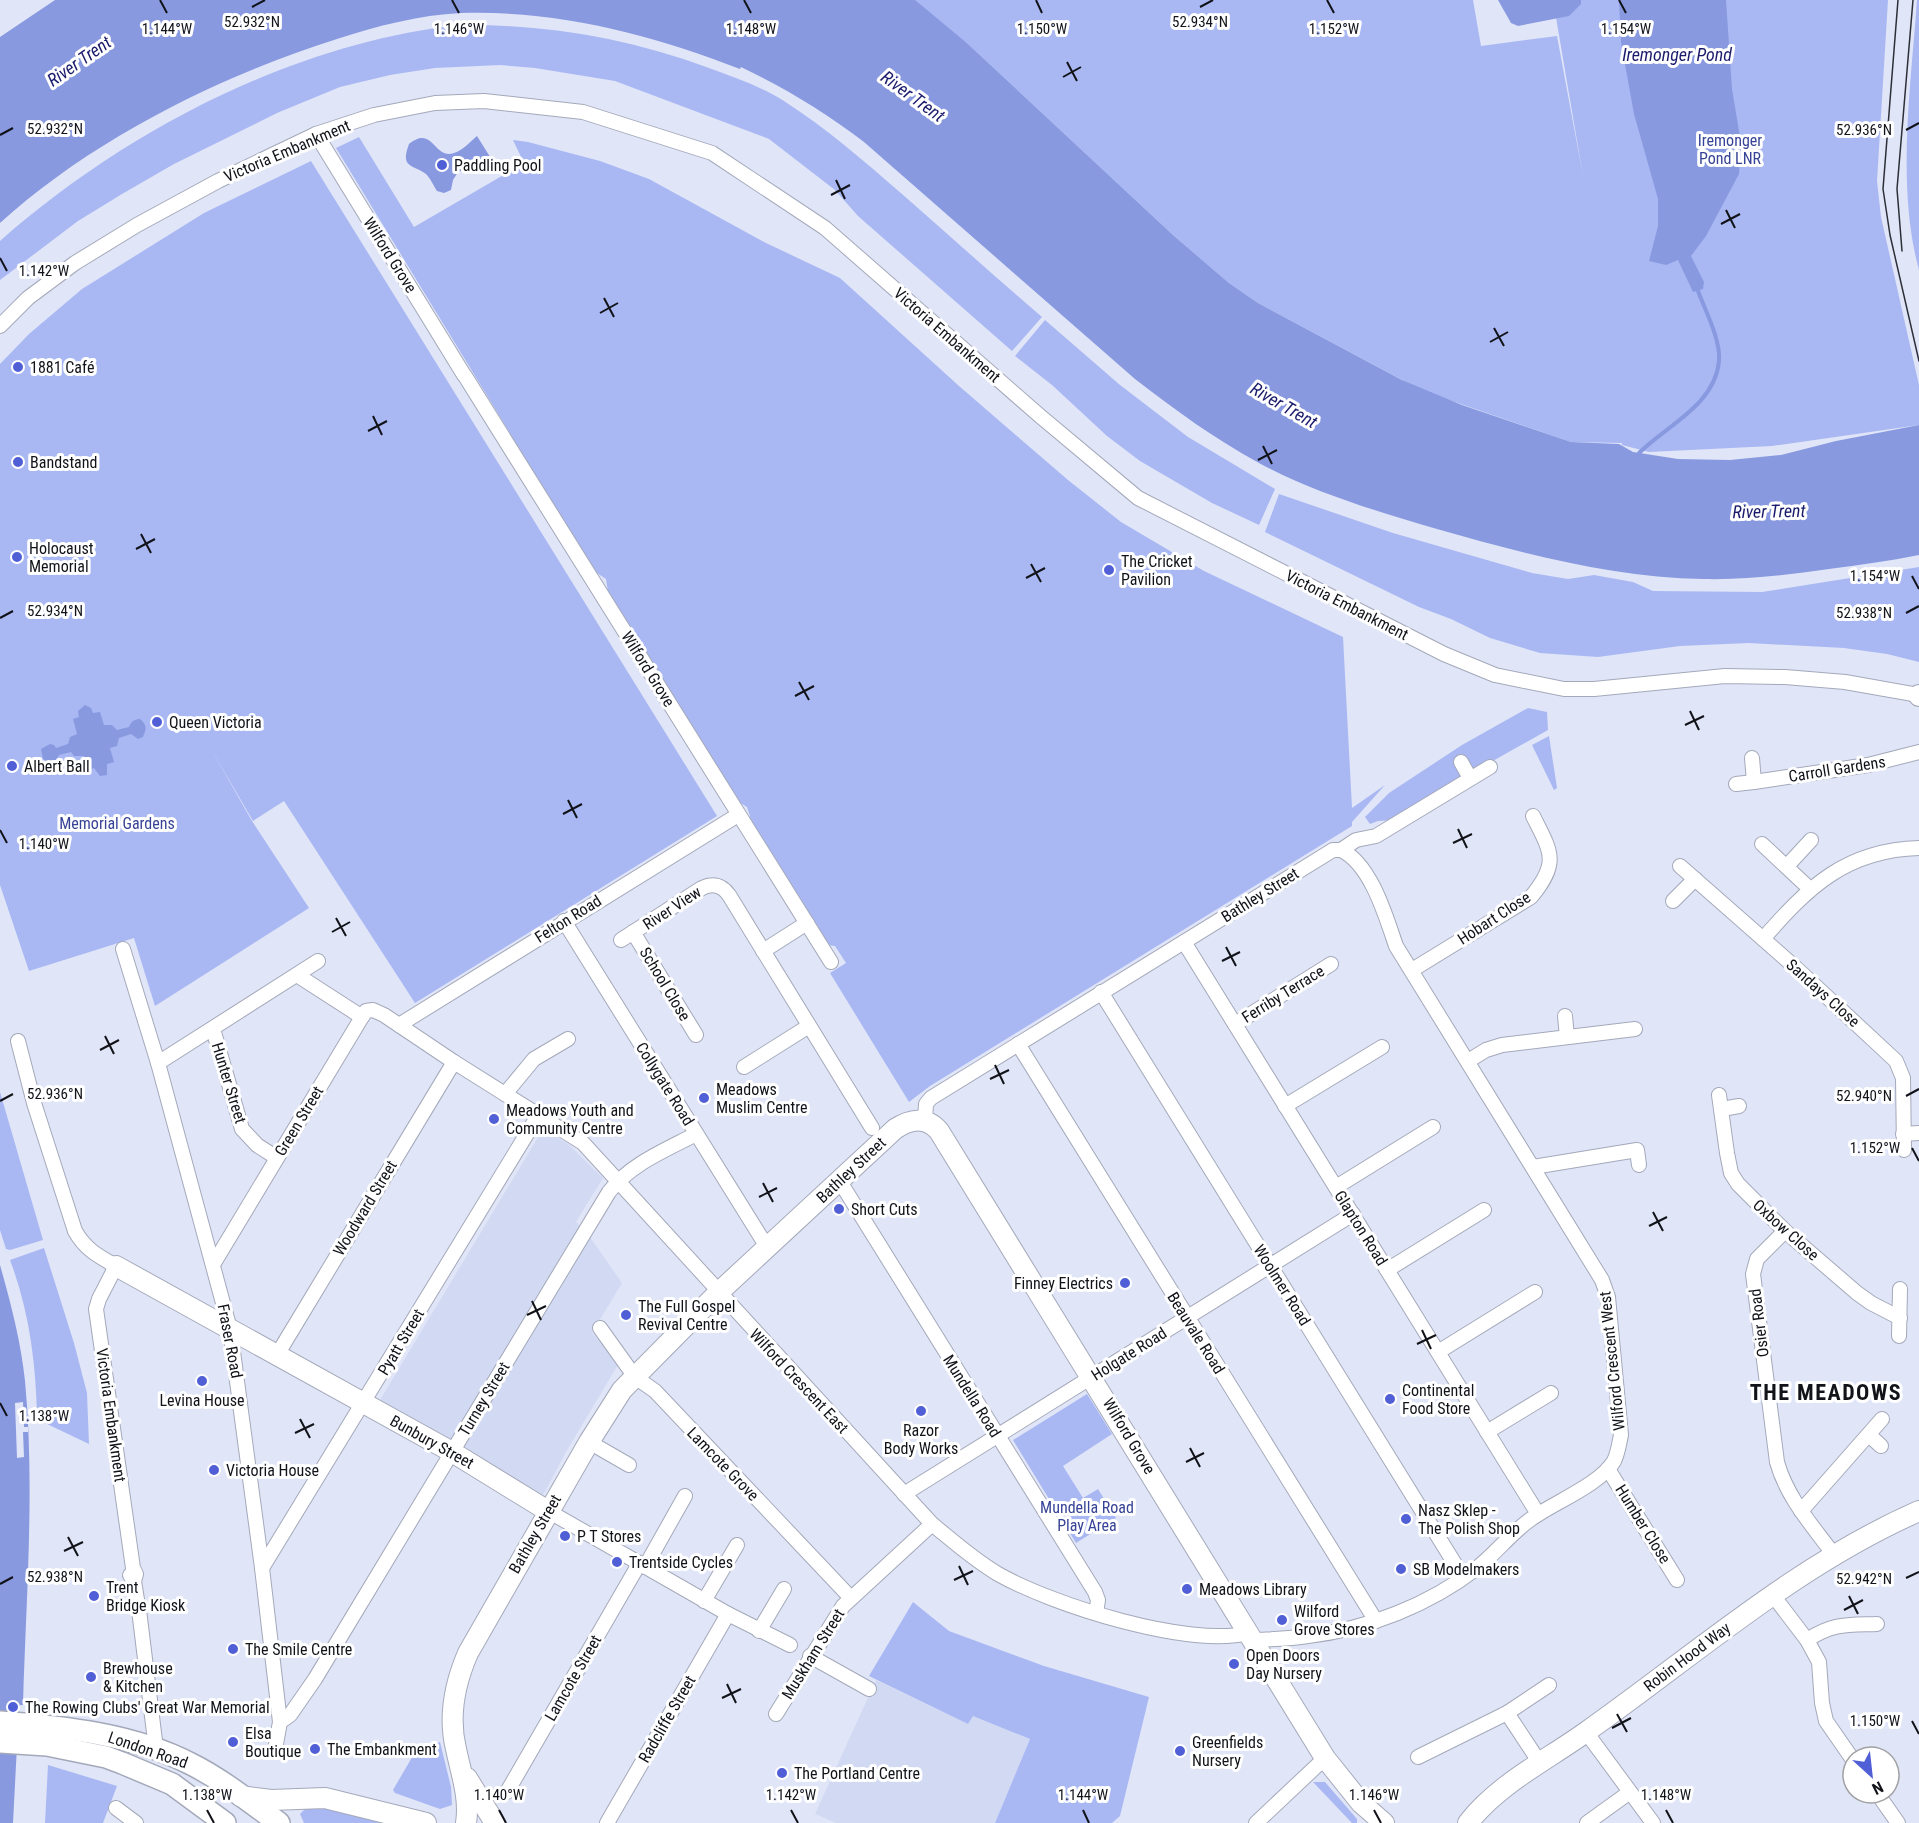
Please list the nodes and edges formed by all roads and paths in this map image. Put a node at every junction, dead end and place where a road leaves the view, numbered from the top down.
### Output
1 (316, 134) junction
2 (0, 326) edge
3 (1919, 695) edge
4 (1919, 752) edge
5 (1752, 758) dead end
6 (1461, 762) dead end
7 (1490, 767) dead end
8 (1470, 778) junction
9 (1754, 782) junction
10 (1736, 784) dead end
11 (738, 815) junction
12 (1533, 816) dead end
13 (1811, 840) dead end
14 (1762, 844) dead end
15 (1919, 848) edge
16 (1341, 850) junction
17 (1680, 866) dead end
18 (1787, 866) junction
19 (1695, 879) junction
20 (1810, 889) junction
21 (1674, 901) dead end
22 (564, 921) junction
23 (807, 923) junction
24 (633, 932) junction
25 (1763, 939) junction
26 (621, 940) dead end
27 (1184, 942) junction
28 (123, 950) dead end
29 (763, 951) junction
30 (318, 961) dead end
31 (831, 962) dead end
32 (1331, 964) dead end
33 (1412, 970) junction
34 (297, 975) junction
35 (1101, 992) junction
36 (1565, 1016) dead end
37 (362, 1017) junction
38 (1234, 1024) junction
39 (399, 1026) junction
40 (809, 1026) junction
41 (213, 1029) junction
42 (1635, 1029) dead end
43 (696, 1035) dead end
44 (1567, 1037) junction
45 (568, 1039) dead end
46 (18, 1041) dead end
47 (1018, 1044) junction
48 (1382, 1047) dead end
49 (1468, 1061) junction
50 (454, 1062) junction
51 (158, 1063) junction
52 (744, 1067) dead end
53 (505, 1094) junction
54 (1285, 1106) junction
55 (1739, 1106) dead end
56 (539, 1114) junction
57 (925, 1121) junction
58 (1433, 1127) dead end
59 (872, 1128) dead end
60 (1918, 1133) edge
61 (696, 1134) junction
62 (1903, 1134) junction
63 (1904, 1150) dead end
64 (277, 1158) junction
65 (1639, 1165) dead end
66 (1533, 1167) junction
67 (618, 1179) junction
68 (839, 1180) junction
69 (1336, 1187) junction
70 (1484, 1210) dead end
71 (1353, 1214) junction
72 (1785, 1231) junction
73 (767, 1247) junction
74 (214, 1263) junction
75 (116, 1266) junction
76 (1270, 1267) junction
77 (1387, 1270) junction
78 (1900, 1289) dead end
79 (1535, 1292) dead end
80 (718, 1293) junction
81 (1187, 1318) junction
82 (1900, 1318) junction
83 (600, 1328) dead end
84 (230, 1329) junction
85 (1899, 1336) dead end
86 (1438, 1352) junction
87 (277, 1355) junction
88 (635, 1377) junction
89 (1092, 1377) junction
90 (1551, 1393) dead end
91 (364, 1403) junction
92 (1882, 1419) dead end
93 (1487, 1432) junction
94 (1869, 1435) junction
95 (996, 1436) junction
96 (589, 1442) junction
97 (1881, 1446) dead end
98 (452, 1452) junction
99 (629, 1465) dead end
100 (1608, 1469) junction
101 (904, 1494) junction
102 (686, 1496) dead end
103 (548, 1511) junction
104 (1919, 1511) edge
105 (1801, 1512) junction
106 (1538, 1514) junction
107 (932, 1524) junction
108 (737, 1545) dead end
109 (1834, 1555) junction
110 (642, 1565) junction
111 (262, 1568) junction
112 (1463, 1577) junction
113 (1677, 1580) dead end
114 (784, 1589) dead end
115 (1772, 1594) junction
116 (850, 1597) junction
117 (704, 1601) junction
118 (1096, 1612) junction
119 (728, 1614) junction
120 (1376, 1621) junction
121 (1876, 1624) dead end
122 (759, 1631) junction
123 (1251, 1636) junction
124 (1807, 1640) junction
125 (790, 1645) dead end
126 (810, 1656) junction
127 (1549, 1685) dead end
128 (868, 1689) dead end
129 (1507, 1713) junction
130 (776, 1714) dead end
131 (0, 1722) edge
132 (280, 1722) junction
133 (1586, 1732) junction
134 (49, 1736) junction
135 (0, 1742) edge
136 (276, 1744) dead end
137 (1843, 1745) edge
138 (154, 1750) junction
139 (1418, 1757) dead end
140 (1325, 1758) junction
141 (1540, 1763) junction
142 (464, 1773) junction
143 (507, 1792) dead end
144 (1630, 1792) junction
145 (1884, 1805) edge
146 (253, 1806) edge
147 (116, 1808) dead end
148 (466, 1821) edge
149 (1894, 1821) edge
150 (136, 1823) edge
151 (225, 1823) edge
152 (279, 1823) edge
153 (426, 1823) edge
154 (495, 1823) edge
155 (607, 1823) edge
156 (1256, 1823) edge
157 (1384, 1823) edge
158 (1468, 1823) edge
159 (1587, 1823) edge
160 (1653, 1823) edge

1 - 2 street, Victoria Embankment
1 - 3 street, Victoria Embankment
1 - 11 street, Wilford Grove
4 - 9 street, Carroll Gardens
5 - 9 street
6 - 8 street
7 - 8 street, Bathley Street
8 - 16 street, Bathley Street
9 - 10 street, Carroll Gardens
11 - 22 street, Felton Road
11 - 23 street, Wilford Grove
12 - 33 street, Hobart Close
13 - 18 street
14 - 18 street
15 - 20 street
16 - 27 street, Bathley Street
16 - 33 street, Wilford Crescent West
17 - 19 street, Sandays Close
18 - 20 street
19 - 21 street
19 - 25 street, Sandays Close
20 - 25 street
22 - 39 street, Felton Road
22 - 61 street, Collygate Road
23 - 29 street
23 - 31 street, Wilford Grove
24 - 26 street, River View
24 - 29 street, River View
24 - 43 street, School Close
25 - 62 street, Sandays Close
27 - 35 street, Bathley Street
27 - 38 street, Glapton Road
28 - 51 street, Fraser Road
29 - 40 street, River View
30 - 34 street, Hunter Street
32 - 38 street, Ferriby Terrace
33 - 49 street, Wilford Crescent West
34 - 37 street
34 - 41 street, Hunter Street
35 - 47 street, Bathley Street
35 - 76 street, Woolmer Road
36 - 44 street
37 - 39 street
37 - 64 street, Green Street
38 - 54 street, Glapton Road
39 - 50 street, Wilford Crescent East
40 - 52 street
40 - 59 street, River View
41 - 51 street, Hunter Street
41 - 64 street, Hunter Street
42 - 44 street
44 - 49 street
45 - 53 street
46 - 75 street, Bunbury Street
47 - 57 street, Bathley Street
47 - 81 street, Beauvale Road
48 - 54 street
49 - 66 street, Wilford Crescent West
50 - 53 street, Wilford Crescent East
50 - 87 street, Woodward Street
51 - 74 street, Fraser Road
53 - 56 street, Wilford Crescent East
54 - 69 street, Glapton Road
55 - 72 street, Oxbow Close
56 - 67 street, Wilford Crescent East
56 - 91 street, Pyatt Street
57 - 68 street, Bathley Street
57 - 89 street, Wilford Grove
58 - 69 street
60 - 62 street
61 - 67 street, Turney Street
61 - 73 street, Collygate Road
62 - 63 street, Sandays Close
64 - 74 street, Green Street
65 - 66 street
66 - 100 street, Wilford Crescent West
67 - 80 street, Wilford Crescent East
67 - 98 street, Turney Street
68 - 73 street, Bathley Street
68 - 95 street, Mundella Road
69 - 71 street, Glapton Road
70 - 77 street
71 - 76 street, Holgate Road
71 - 77 street, Glapton Road
72 - 82 street, Oxbow Close
72 - 105 street, Osier Road
73 - 80 street, Bathley Street
74 - 84 street, Fraser Road
75 - 84 street, Bunbury Street
75 - 138 street, Victoria Embankment
76 - 81 street, Holgate Road
76 - 112 street, Woolmer Road
77 - 86 street, Glapton Road
78 - 82 street
79 - 86 street
80 - 88 street, Bathley Street
80 - 101 street, Wilford Crescent East
81 - 89 street, Holgate Road
81 - 120 street, Beauvale Road
82 - 85 street
83 - 88 street, Lamcote Grove
84 - 87 street, Bunbury Street
84 - 111 street, Fraser Road
86 - 93 street, Glapton Road
87 - 91 street, Bunbury Street
88 - 96 street, Bathley Street
88 - 116 street, Lamcote Grove
89 - 95 street, Holgate Road
89 - 123 street, Wilford Grove
90 - 93 street
91 - 98 street, Bunbury Street
91 - 111 street, Pyatt Street
92 - 94 street
93 - 106 street, Glapton Road
94 - 97 street
94 - 105 street
95 - 101 street, Holgate Road
95 - 118 street, Mundella Road
96 - 99 street
96 - 103 street, Bathley Street
98 - 103 street, Bunbury Street
98 - 132 street, Turney Street
100 - 106 street
100 - 113 street, Humber Close
101 - 107 street, Wilford Crescent East
102 - 110 street, Lamcote Street
103 - 110 street, Bunbury Street
103 - 142 street, Bathley Street
104 - 109 street, Robin Hood Way
105 - 109 street, Osier Road
106 - 112 street
107 - 116 street, Muskham Street
107 - 118 street, Wilford Crescent East
108 - 117 street
109 - 115 street, Robin Hood Way
110 - 117 street, Bunbury Street
110 - 143 street, Lamcote Street
111 - 132 street, Fraser Road
112 - 120 street
114 - 122 street
115 - 124 street
115 - 133 street, Robin Hood Way
116 - 126 street, Muskham Street
117 - 119 street, Bunbury Street
118 - 123 street, Wilford Crescent East
119 - 122 street, Bunbury Street
119 - 155 street, Radcliffe Street
120 - 123 street
121 - 124 street
122 - 125 street, Bunbury Street
123 - 140 street, Wilford Grove
124 - 137 street
126 - 128 street
126 - 130 street, Muskham Street
127 - 129 street
129 - 139 street
129 - 141 street
131 - 134 main road, London Road
132 - 136 street, Fraser Road
133 - 141 street, Robin Hood Way
133 - 144 street
134 - 135 main road, London Road
134 - 138 main road, London Road
134 - 151 main road, London Road
138 - 146 main road, London Road
140 - 156 street
140 - 157 street, Wilford Grove
141 - 158 street, Robin Hood Way
142 - 148 street, Bathley Street
142 - 154 street, Bathley Street
144 - 159 street
144 - 160 street
145 - 149 street
146 - 152 main road, London Road
146 - 153 street
147 - 150 street

